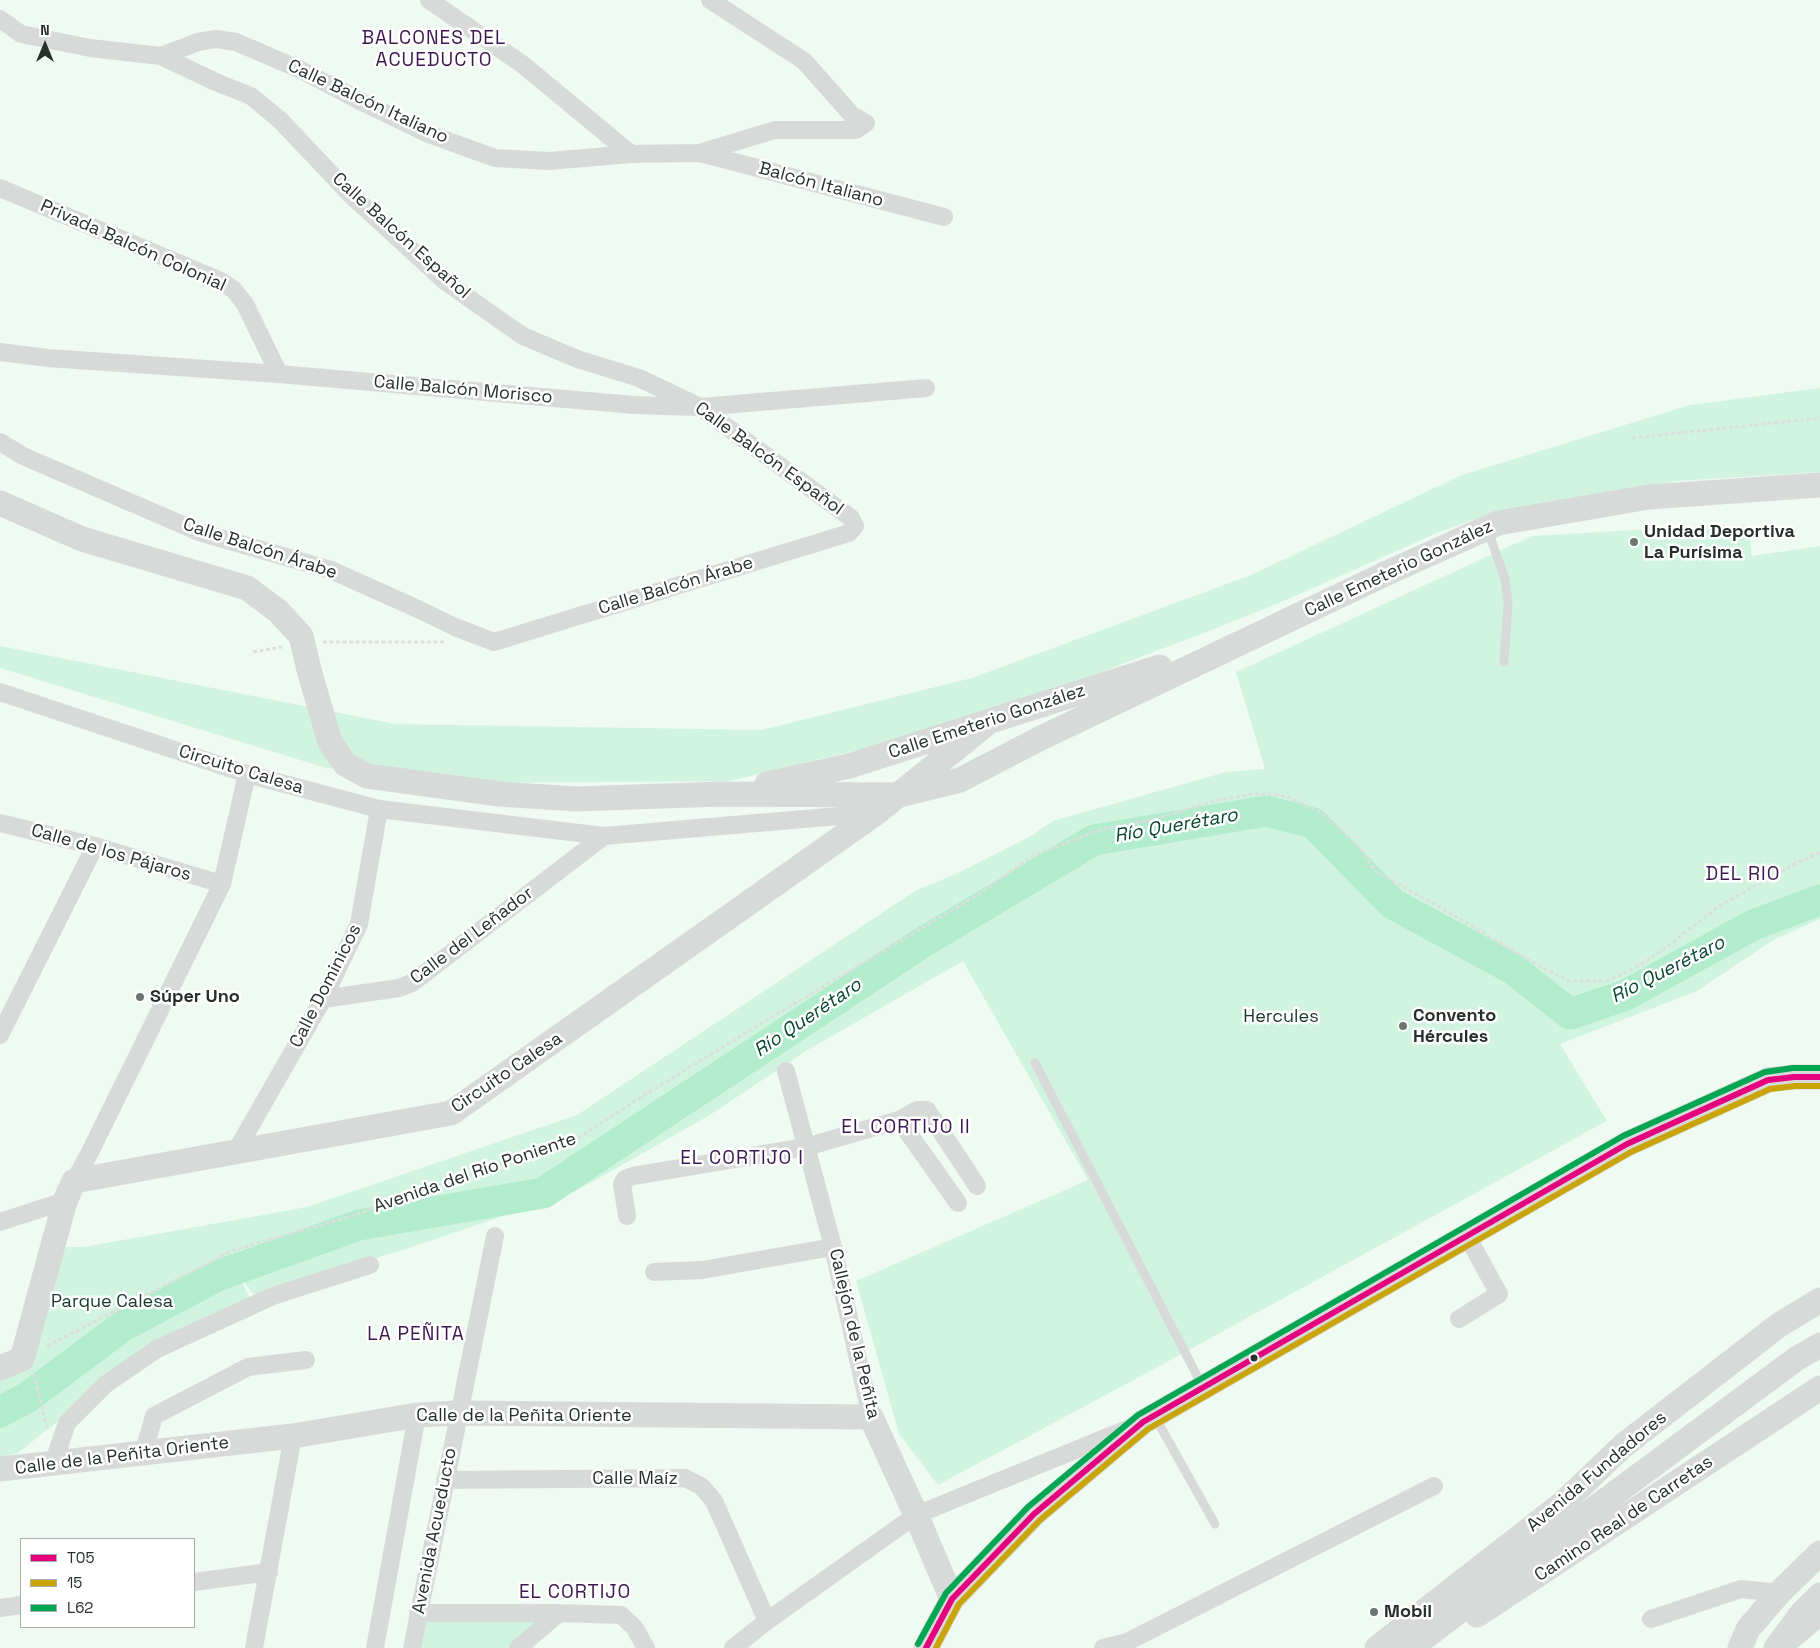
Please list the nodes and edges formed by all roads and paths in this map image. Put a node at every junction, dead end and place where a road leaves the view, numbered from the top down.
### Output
1 (429, 0) edge
2 (710, 0) edge
3 (0, 19) edge
4 (161, 56) junction
5 (699, 153) junction
6 (631, 154) junction
7 (0, 188) edge
8 (944, 217) dead end
9 (0, 352) edge
10 (279, 374) junction
11 (926, 388) dead end
12 (700, 407) junction
13 (1820, 418) edge
14 (1632, 438) dead end
15 (0, 442) edge
16 (1820, 485) edge
17 (0, 503) edge
18 (854, 526) joint
19 (1486, 528) junction
20 (1251, 638) junction
21 (318, 642) dead end
22 (445, 642) dead end
23 (290, 646) dead end
24 (253, 652) dead end
25 (1504, 662) dead end
26 (0, 692) edge
27 (1031, 708) junction
28 (990, 721) junction
29 (1041, 738) junction
30 (247, 774) junction
31 (721, 794) junction
32 (899, 795) junction
33 (379, 809) junction
34 (876, 813) junction
35 (0, 823) edge
36 (604, 836) junction
37 (95, 846) junction
38 (1820, 854) edge
39 (222, 884) junction
40 (323, 998) junction
41 (0, 1035) edge
42 (1035, 1063) dead end
43 (786, 1071) dead end
44 (1820, 1077) edge
45 (899, 1120) junction
46 (806, 1147) junction
47 (236, 1151) junction
48 (978, 1186) dead end
49 (70, 1191) junction
50 (958, 1203) dead end
51 (627, 1216) dead end
52 (0, 1222) edge
53 (495, 1236) dead end
54 (1467, 1236) junction
55 (834, 1247) junction
56 (370, 1265) dead end
57 (654, 1272) dead end
58 (1820, 1300) edge
59 (1459, 1319) dead end
60 (1820, 1319) edge
61 (1820, 1345) edge
62 (306, 1360) dead end
63 (18, 1365) edge
64 (1203, 1388) junction
65 (1820, 1388) edge
66 (458, 1414) junction
67 (417, 1415) junction
68 (1156, 1415) junction
69 (871, 1416) junction
70 (48, 1431) dead end
71 (293, 1436) junction
72 (143, 1454) junction
73 (53, 1464) junction
74 (0, 1469) edge
75 (445, 1480) junction
76 (1434, 1486) dead end
77 (1563, 1503) junction
78 (916, 1515) junction
79 (1215, 1524) dead end
80 (1820, 1552) edge
81 (268, 1572) junction
82 (195, 1582) edge
83 (1779, 1593) junction
84 (1820, 1595) edge
85 (952, 1599) junction
86 (20, 1605) edge
87 (0, 1608) edge
88 (418, 1613) junction
89 (559, 1613) junction
90 (1820, 1617) edge
91 (1651, 1620) dead end
92 (768, 1621) junction
93 (1128, 1645) edge
94 (254, 1648) edge
95 (375, 1648) edge
96 (412, 1648) edge
97 (518, 1648) edge
98 (646, 1648) edge
99 (733, 1648) edge
100 (926, 1648) edge
101 (1103, 1648) edge
102 (1377, 1648) edge
103 (1411, 1648) edge
104 (1427, 1648) edge
105 (1740, 1648) edge
106 (1776, 1648) edge
107 (1784, 1648) edge

1 - 6 street
2 - 5 street
3 - 4 street
4 - 6 street, Calle Balcón Italiano
4 - 12 street, Calle Balcón Español
5 - 6 street, Calle Balcón Italiano
5 - 8 street, Balcón Italiano
7 - 10 street, Privada Balcón Colonial
9 - 10 street, Calle Balcón Morisco
10 - 12 street, Calle Balcón Morisco
11 - 12 street, Calle Balcón Morisco
12 - 18 street, Calle Balcón Español
13 - 14 path
15 - 18 street, Calle Balcón Árabe
16 - 19 street, Calle Emeterio González
17 - 31 street, Calle Emeterio González
19 - 20 street, Calle Emeterio González
19 - 25 lane
20 - 27 street, Calle Emeterio González
20 - 29 street, Calle Emeterio González
21 - 22 path
23 - 24 path
26 - 30 street, Circuito Calesa
27 - 28 street, Calle Emeterio González
27 - 29 street
28 - 31 street, Calle Emeterio González
28 - 32 street, Circuito Calesa
29 - 32 street, Calle Emeterio González
30 - 33 street, Circuito Calesa
30 - 39 street
31 - 32 street, Calle Emeterio González
32 - 34 street, Circuito Calesa
33 - 36 street, Circuito Calesa
33 - 40 street, Calle Dominicos
34 - 36 street, Circuito Calesa
34 - 47 street, Circuito Calesa
35 - 37 street, Calle de los Pájaros
36 - 40 street, Calle del Leñador
37 - 39 street, Calle de los Pájaros
37 - 41 street
38 - 63 path, Avenida del Río Poniente
39 - 49 street
40 - 47 street, Calle Dominicos
42 - 64 lane
43 - 46 street, Callejón de la Peñita
44 - 54 street
45 - 46 street
45 - 48 street
45 - 50 street
46 - 51 street
46 - 55 street, Callejón de la Peñita
47 - 49 street, Circuito Calesa
49 - 52 street, Circuito Calesa
49 - 63 street
53 - 66 street, Avenida Acueducto
54 - 59 street
54 - 64 street
55 - 57 street
55 - 69 street, Callejón de la Peñita
56 - 73 street
58 - 77 street, Avenida Fundadores
60 - 77 street
61 - 103 street, Avenida Fundadores
62 - 72 street
63 - 70 path
64 - 68 street
65 - 104 street, Camino Real de Carretas
66 - 67 street, Calle de la Peñita Oriente
66 - 69 street, Calle de la Peñita Oriente
66 - 75 street, Avenida Acueducto
67 - 71 street, Calle de la Peñita Oriente
67 - 95 street, Avenida Acueducto
68 - 78 street
68 - 79 lane
68 - 85 street
69 - 78 street, Callejón de la Peñita
71 - 72 street, Calle de la Peñita Oriente
71 - 81 street
72 - 73 street, Calle de la Peñita Oriente
73 - 74 street, Calle de la Peñita Oriente
75 - 88 street, Avenida Acueducto
75 - 92 street, Calle Maíz
76 - 93 street
77 - 102 street, Avenida Fundadores
78 - 85 street, Callejón de la Peñita
78 - 92 street
80 - 83 street
81 - 82 street
81 - 94 street
83 - 91 street
83 - 105 street
84 - 106 street
85 - 100 street
86 - 87 street
88 - 89 street
88 - 96 street, Avenida Acueducto
89 - 97 street
89 - 98 street
90 - 107 street
92 - 99 street
93 - 101 street

